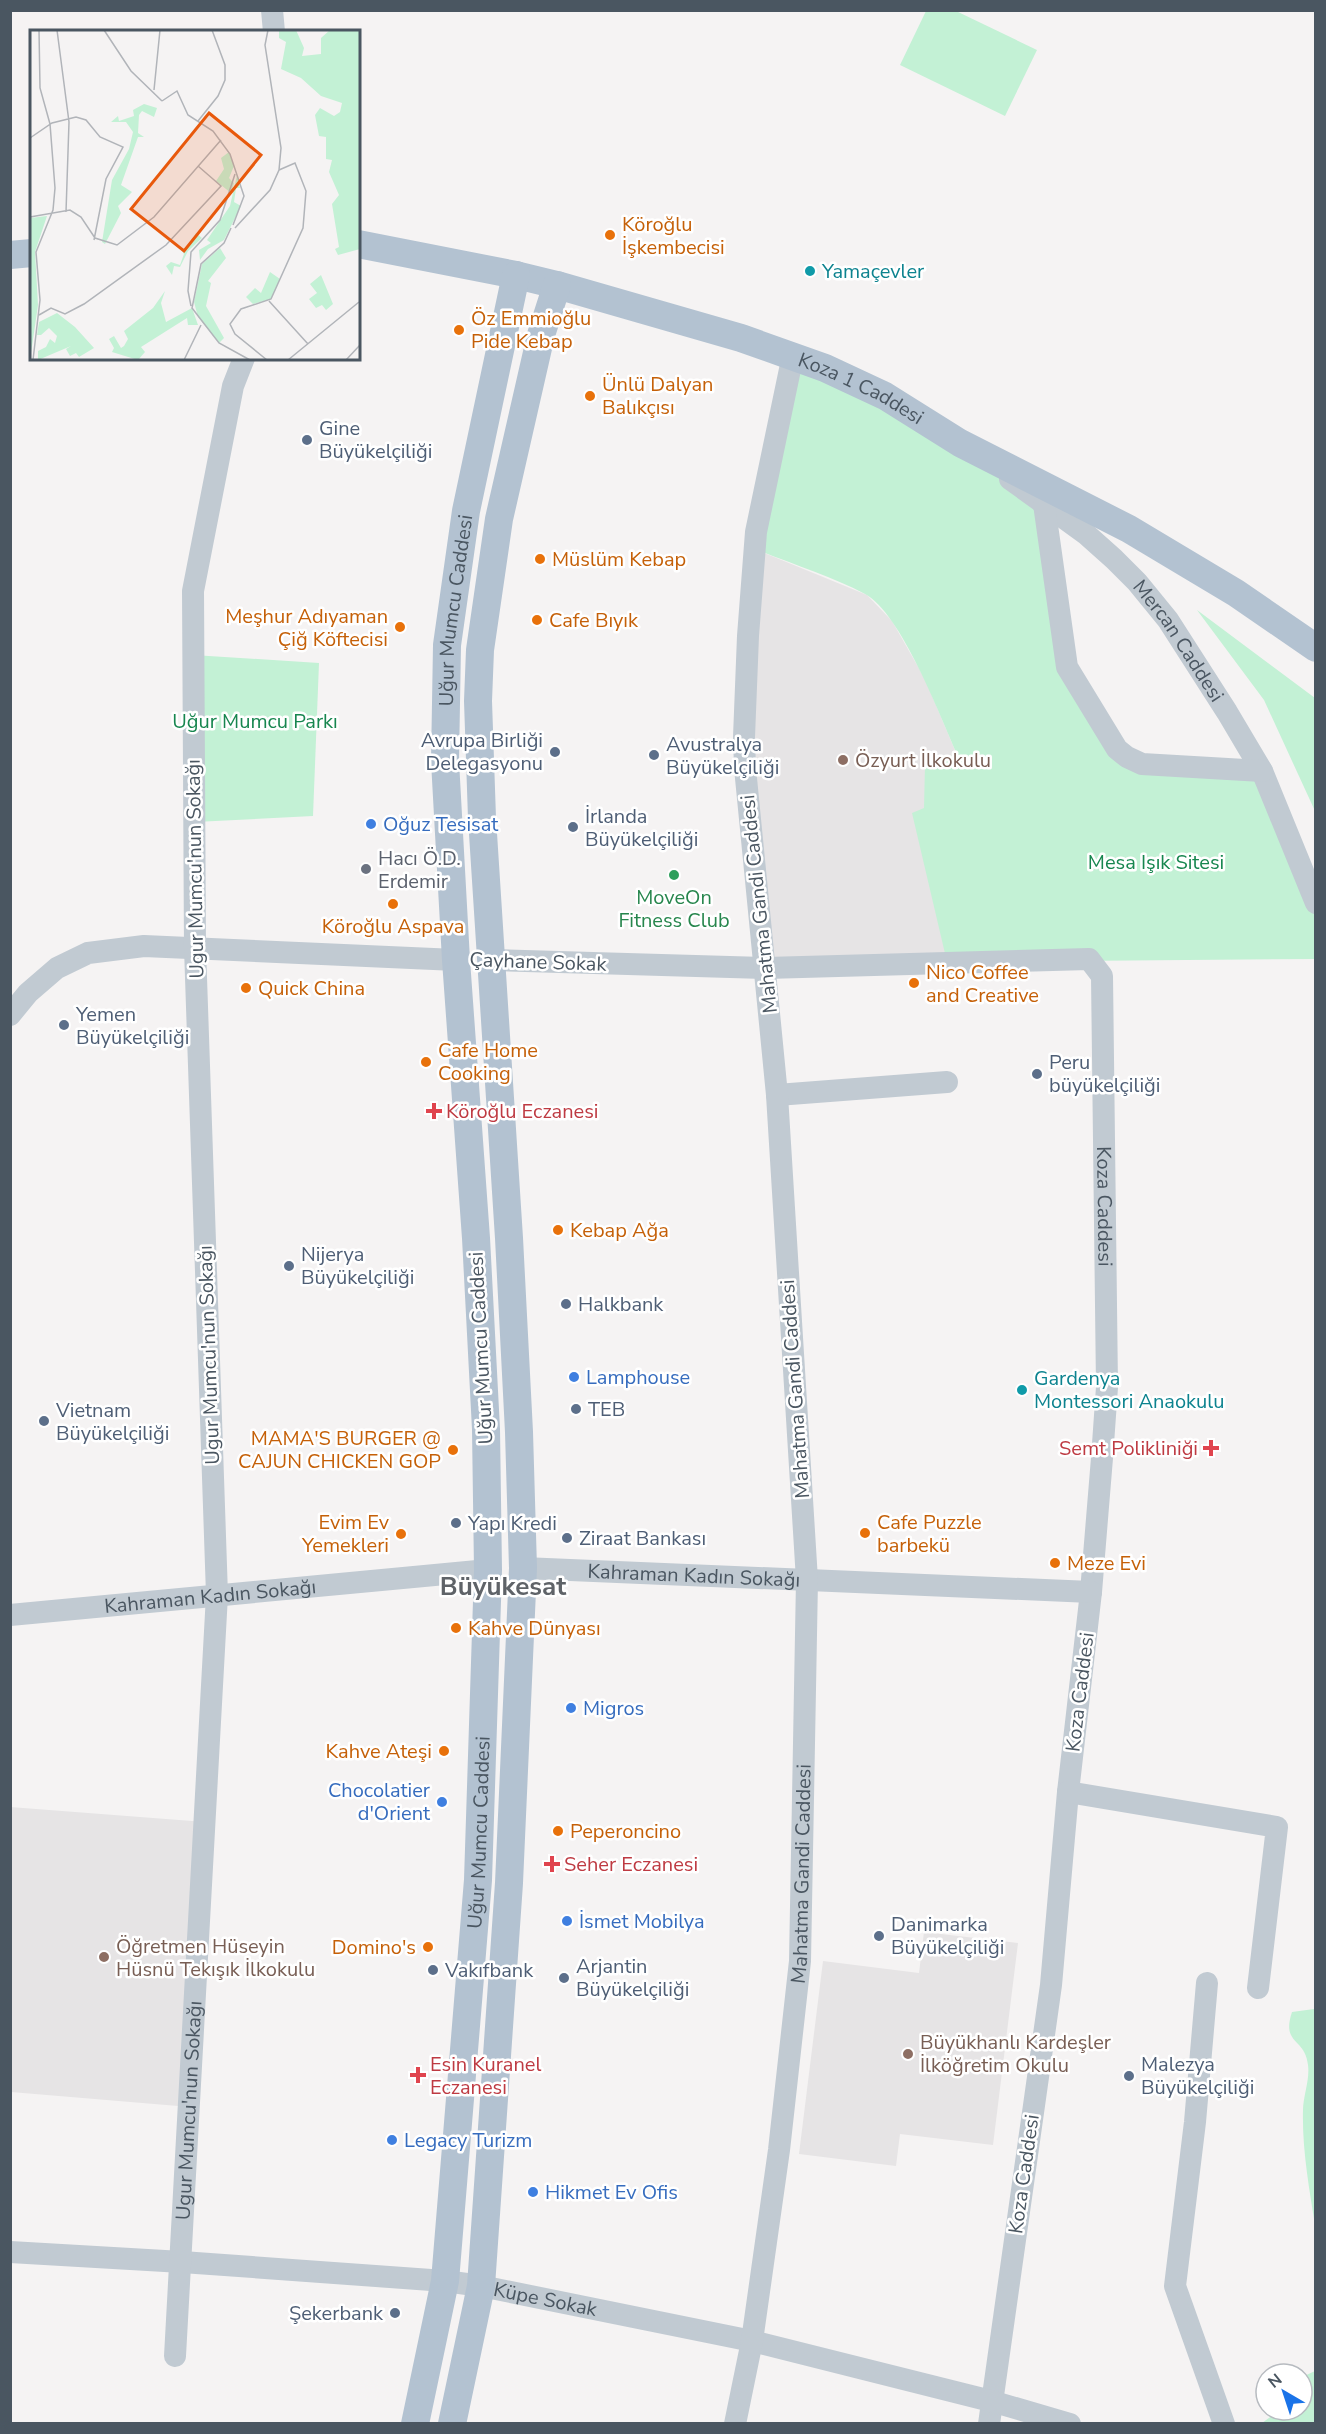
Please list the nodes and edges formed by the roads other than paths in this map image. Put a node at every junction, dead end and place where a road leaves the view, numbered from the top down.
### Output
1 (272, 10) edge
2 (274, 30) edge
3 (360, 244) edge
4 (30, 253) edge
5 (10, 255) edge
6 (516, 275) junction
7 (556, 285) junction
8 (793, 355) junction
9 (243, 360) edge
10 (960, 443) junction
11 (1044, 504) junction
12 (1316, 648) edge
13 (1262, 771) junction
14 (1316, 903) edge
15 (195, 948) junction
16 (1089, 959) joint
17 (456, 960) junction
18 (492, 960) junction
19 (766, 968) junction
20 (10, 1015) edge
21 (947, 1082) dead end
22 (777, 1095) junction
23 (523, 1568) junction
24 (488, 1570) junction
25 (807, 1580) junction
26 (1091, 1592) junction
27 (217, 1595) junction
28 (10, 1615) edge
29 (1068, 1792) junction
30 (1207, 1983) dead end
31 (1258, 1988) dead end
32 (10, 2252) edge
33 (182, 2262) junction
34 (444, 2281) junction
35 (481, 2286) junction
36 (752, 2341) junction
37 (175, 2356) dead end
38 (990, 2412) edge
39 (415, 2424) edge
40 (452, 2424) edge
41 (735, 2424) edge
42 (1070, 2424) edge
43 (1224, 2424) edge

1 - 2 street
3 - 6 main road, Koza 1 Caddesi
4 - 5 main road
6 - 7 main road, Koza 1 Caddesi
6 - 17 main road, Uğur Mumcu Caddesi
7 - 8 main road, Koza 1 Caddesi
7 - 18 main road, Uğur Mumcu Caddesi
8 - 10 main road, Koza 1 Caddesi
8 - 19 street, Mahatma Gandi Caddesi
9 - 15 street, Ugur Mumcu'nun Sokağı
10 - 11 street, Mercan Caddesi
10 - 12 main road, Koza 1 Caddesi
11 - 13 street, Mercan Caddesi
11 - 13 street
13 - 14 street, Mercan Caddesi
15 - 17 street, Çayhane Sokak
15 - 20 street, Çayhane Sokak
15 - 27 street, Ugur Mumcu'nun Sokağı
16 - 19 street, Çayhane Sokak
16 - 26 street, Koza Caddesi
17 - 18 main road, Çayhane Sokak
17 - 24 main road, Uğur Mumcu Caddesi
18 - 19 street, Çayhane Sokak
18 - 23 main road, Uğur Mumcu Caddesi
19 - 22 street, Mahatma Gandi Caddesi
21 - 22 street
22 - 25 street, Mahatma Gandi Caddesi
23 - 24 main road, Kahraman Kadın Sokağı
23 - 25 street, Kahraman Kadın Sokağı
23 - 35 main road, Uğur Mumcu Caddesi
24 - 27 street, Kahraman Kadın Sokağı
24 - 34 main road, Uğur Mumcu Caddesi
25 - 26 street, Kahraman Kadın Sokağı
25 - 36 street, Mahatma Gandi Caddesi
26 - 29 street, Koza Caddesi
27 - 28 street, Kahraman Kadın Sokağı
27 - 33 street, Ugur Mumcu'nun Sokağı
29 - 31 street
29 - 38 street, Koza Caddesi
30 - 43 street
32 - 33 street, Küpe Sokak
33 - 34 street, Küpe Sokak
33 - 37 street, Ugur Mumcu'nun Sokağı
34 - 35 street, Küpe Sokak
34 - 39 main road, Uğur Mumcu Caddesi
35 - 36 street, Küpe Sokak
35 - 40 main road, Uğur Mumcu Caddesi
36 - 38 street, Küpe Sokak
36 - 41 street, Mahatma Gandi Caddesi
38 - 42 street, Küpe Sokak

